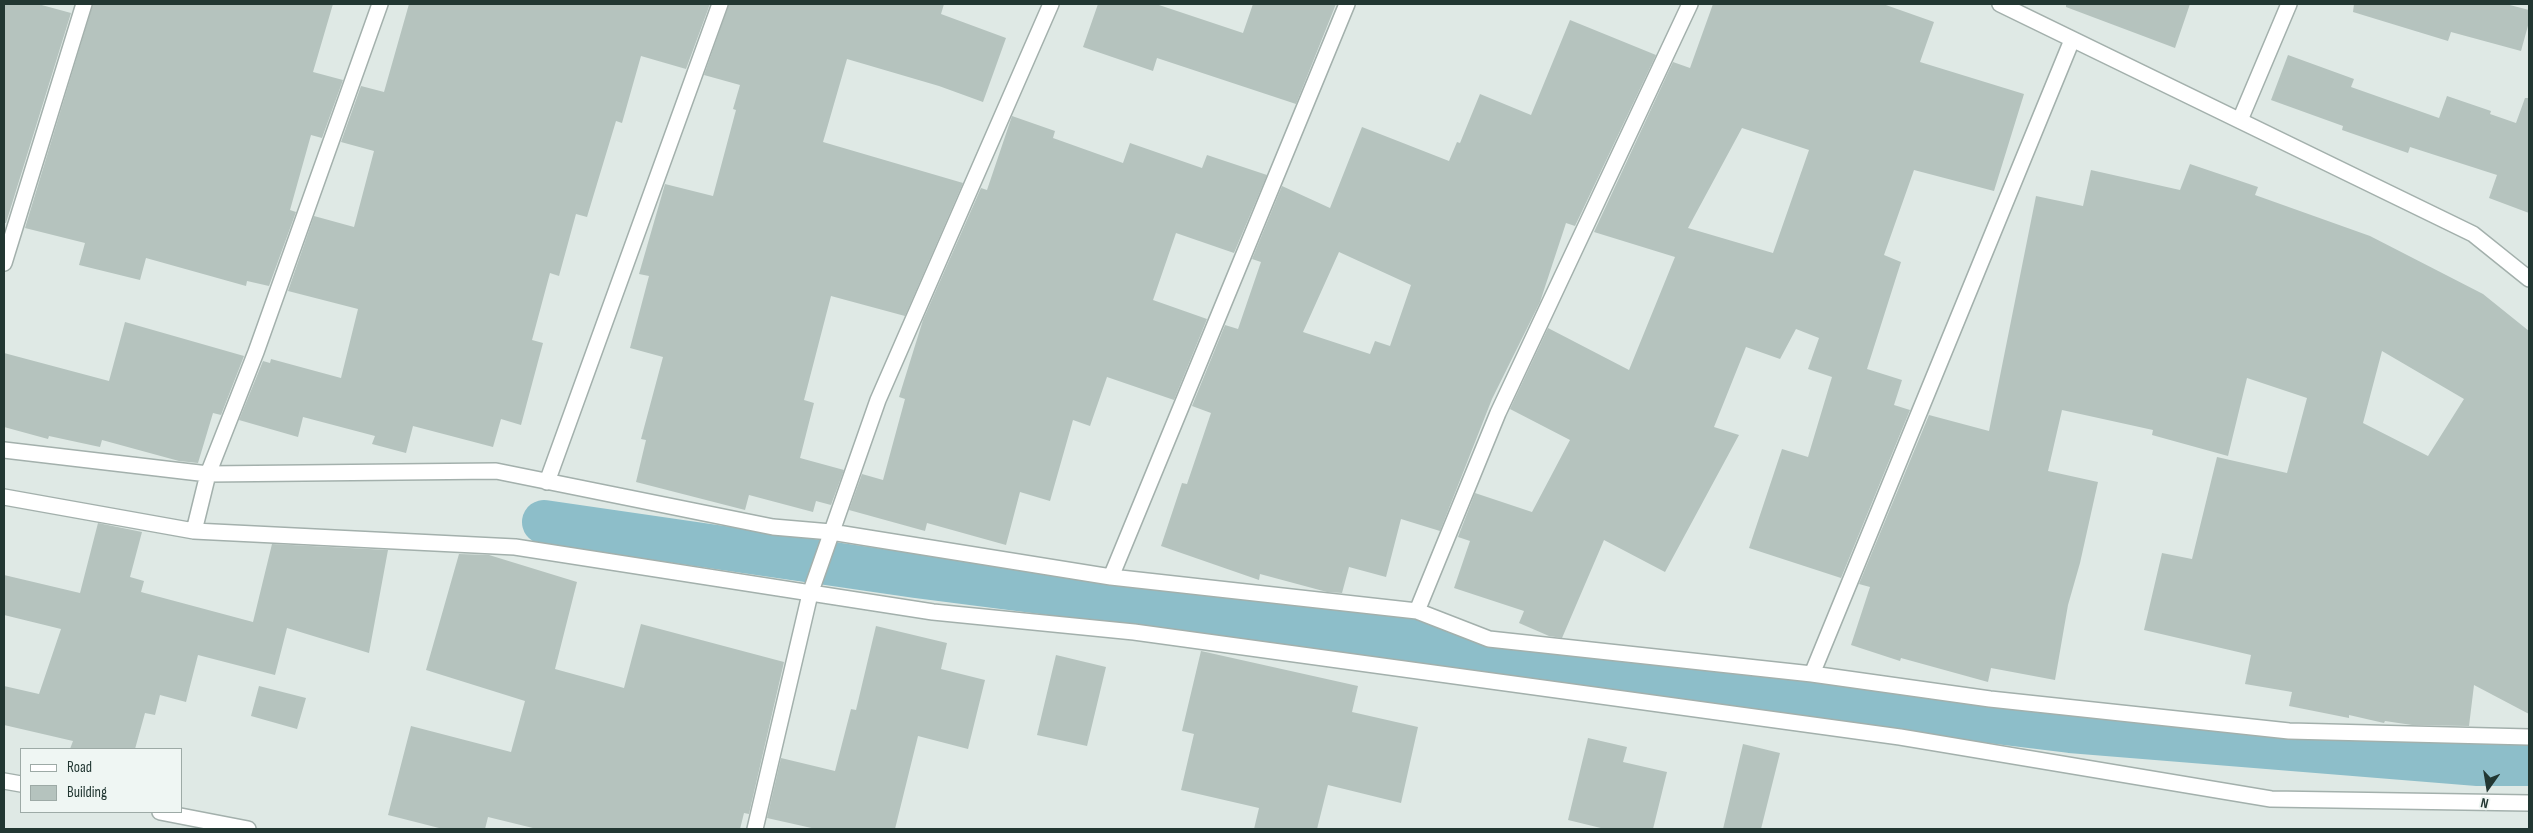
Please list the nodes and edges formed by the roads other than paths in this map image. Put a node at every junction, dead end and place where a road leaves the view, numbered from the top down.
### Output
1 (84, 4) edge
2 (380, 4) edge
3 (720, 4) edge
4 (1051, 4) edge
5 (1347, 4) edge
6 (1690, 4) edge
7 (2000, 4) edge
8 (2289, 4) edge
9 (2072, 40) junction
10 (2240, 120) junction
11 (4, 262) edge
12 (2529, 279) edge
13 (4, 450) edge
14 (208, 474) junction
15 (547, 482) junction
16 (4, 497) edge
17 (194, 531) junction
18 (831, 532) junction
19 (1111, 577) junction
20 (810, 594) junction
21 (1418, 612) junction
22 (1812, 674) junction
23 (2529, 737) edge
24 (4, 781) edge
25 (20, 784) edge
26 (2529, 803) edge
27 (165, 813) edge
28 (248, 829) edge
29 (755, 829) edge

1 - 11 street
2 - 14 street
3 - 15 street
4 - 18 street
5 - 19 street
6 - 21 street
7 - 9 street
8 - 10 street
9 - 10 street
9 - 22 street
10 - 12 street
13 - 14 street
14 - 15 street
14 - 17 street
15 - 18 street
16 - 17 street
17 - 20 street
18 - 19 street
18 - 20 street
19 - 21 street
20 - 26 street
20 - 29 street
21 - 22 street
22 - 23 street
24 - 25 street
27 - 28 street

